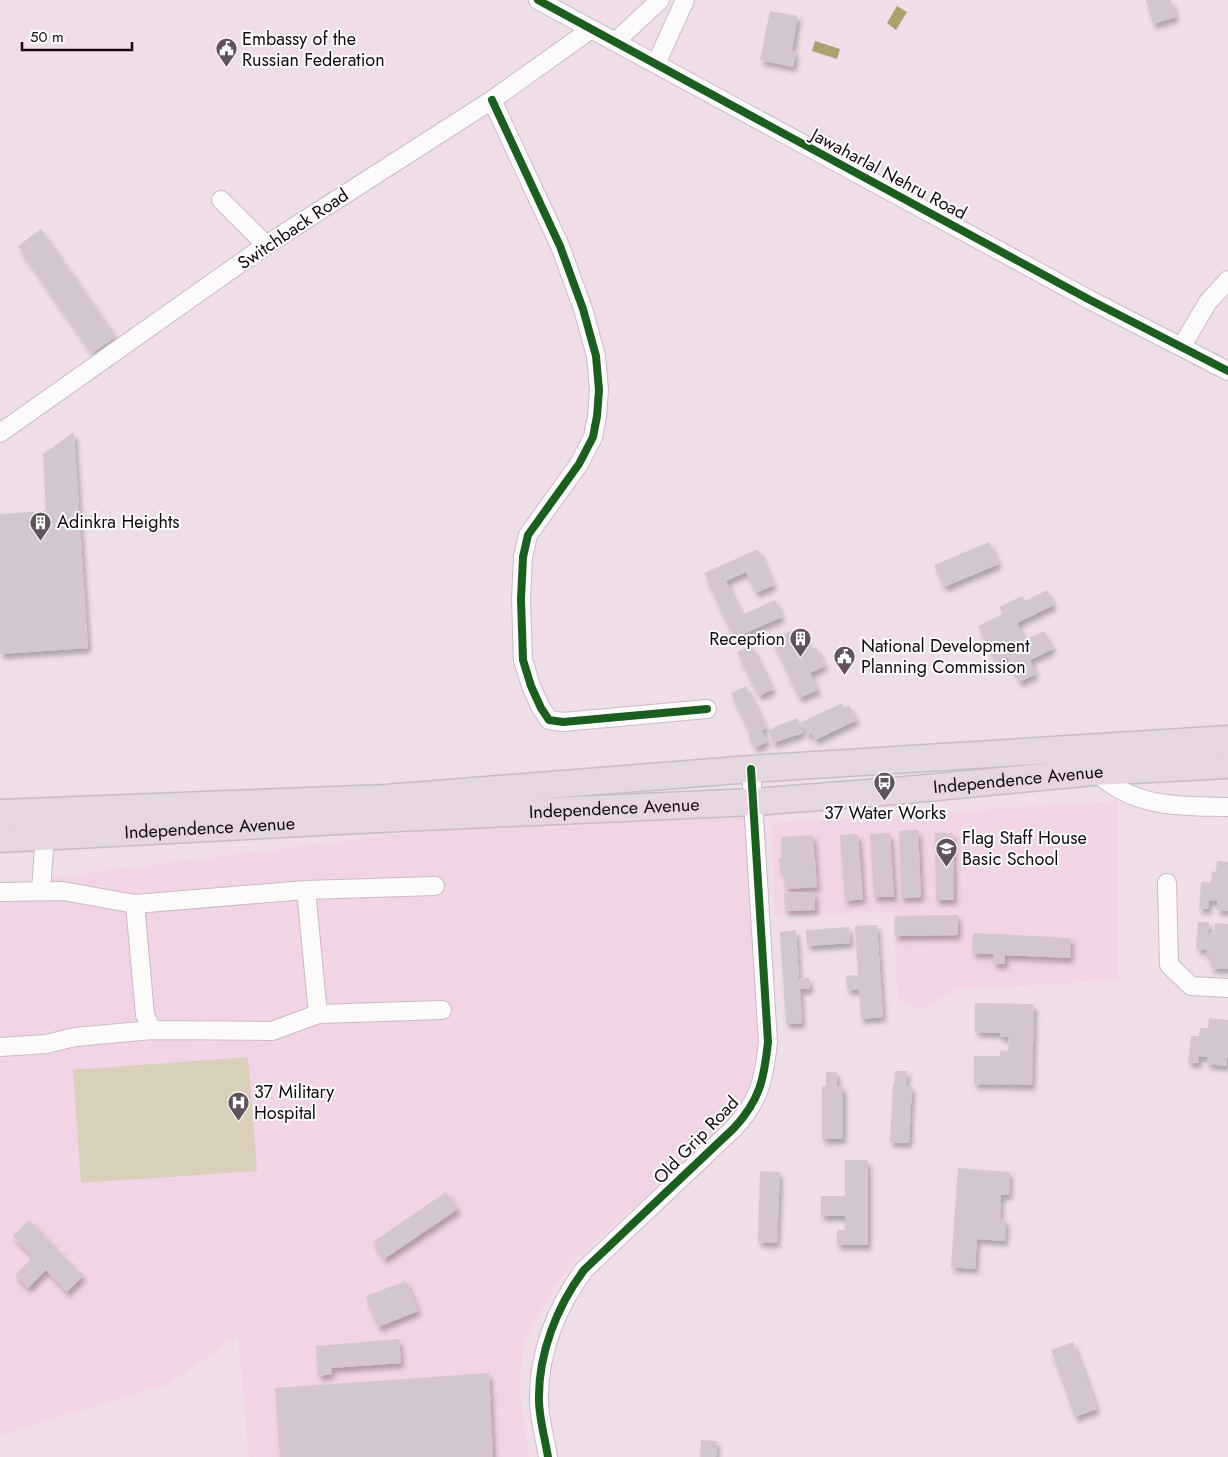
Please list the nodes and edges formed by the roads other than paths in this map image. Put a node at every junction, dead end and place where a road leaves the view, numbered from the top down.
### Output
1 (538, 0) edge
2 (660, 0) edge
3 (684, 0) edge
4 (590, 30) junction
5 (615, 42) junction
6 (656, 64) junction
7 (492, 100) junction
8 (221, 200) dead end
9 (266, 245) junction
10 (1228, 280) edge
11 (1182, 346) junction
12 (1228, 371) edge
13 (0, 433) edge
14 (706, 709) dead end
15 (1228, 739) edge
16 (1228, 765) edge
17 (751, 770) junction
18 (1094, 772) junction
19 (754, 802) junction
20 (1228, 806) edge
21 (0, 813) edge
22 (45, 836) junction
23 (0, 839) edge
24 (1167, 883) dead end
25 (435, 886) dead end
26 (42, 890) junction
27 (306, 890) junction
28 (0, 892) edge
29 (135, 904) junction
30 (1228, 988) edge
31 (442, 1010) dead end
32 (318, 1014) junction
33 (152, 1030) junction
34 (0, 1047) edge
35 (548, 1457) edge

1 - 4 street, Jawaharlal Nehru Road
2 - 5 street
3 - 6 street
4 - 5 street, Jawaharlal Nehru Road
4 - 7 street, Switchback Road
5 - 6 street, Jawaharlal Nehru Road
6 - 11 street, Jawaharlal Nehru Road
7 - 9 street, Switchback Road
7 - 14 street
8 - 9 street
9 - 13 street, Switchback Road
10 - 11 street
11 - 12 street, Jawaharlal Nehru Road
15 - 17 highway, Independence Avenue
16 - 18 highway, Independence Avenue
17 - 19 street, Old Grip Road
17 - 21 highway, Independence Avenue
18 - 19 highway, Independence Avenue
18 - 20 street
19 - 22 highway, Independence Avenue
19 - 35 street, Old Grip Road
22 - 23 highway, Independence Avenue
22 - 26 street
24 - 30 street
25 - 27 street
26 - 28 street
26 - 29 street
27 - 29 street
27 - 32 street
29 - 33 street
31 - 32 street
32 - 33 street
33 - 34 street

